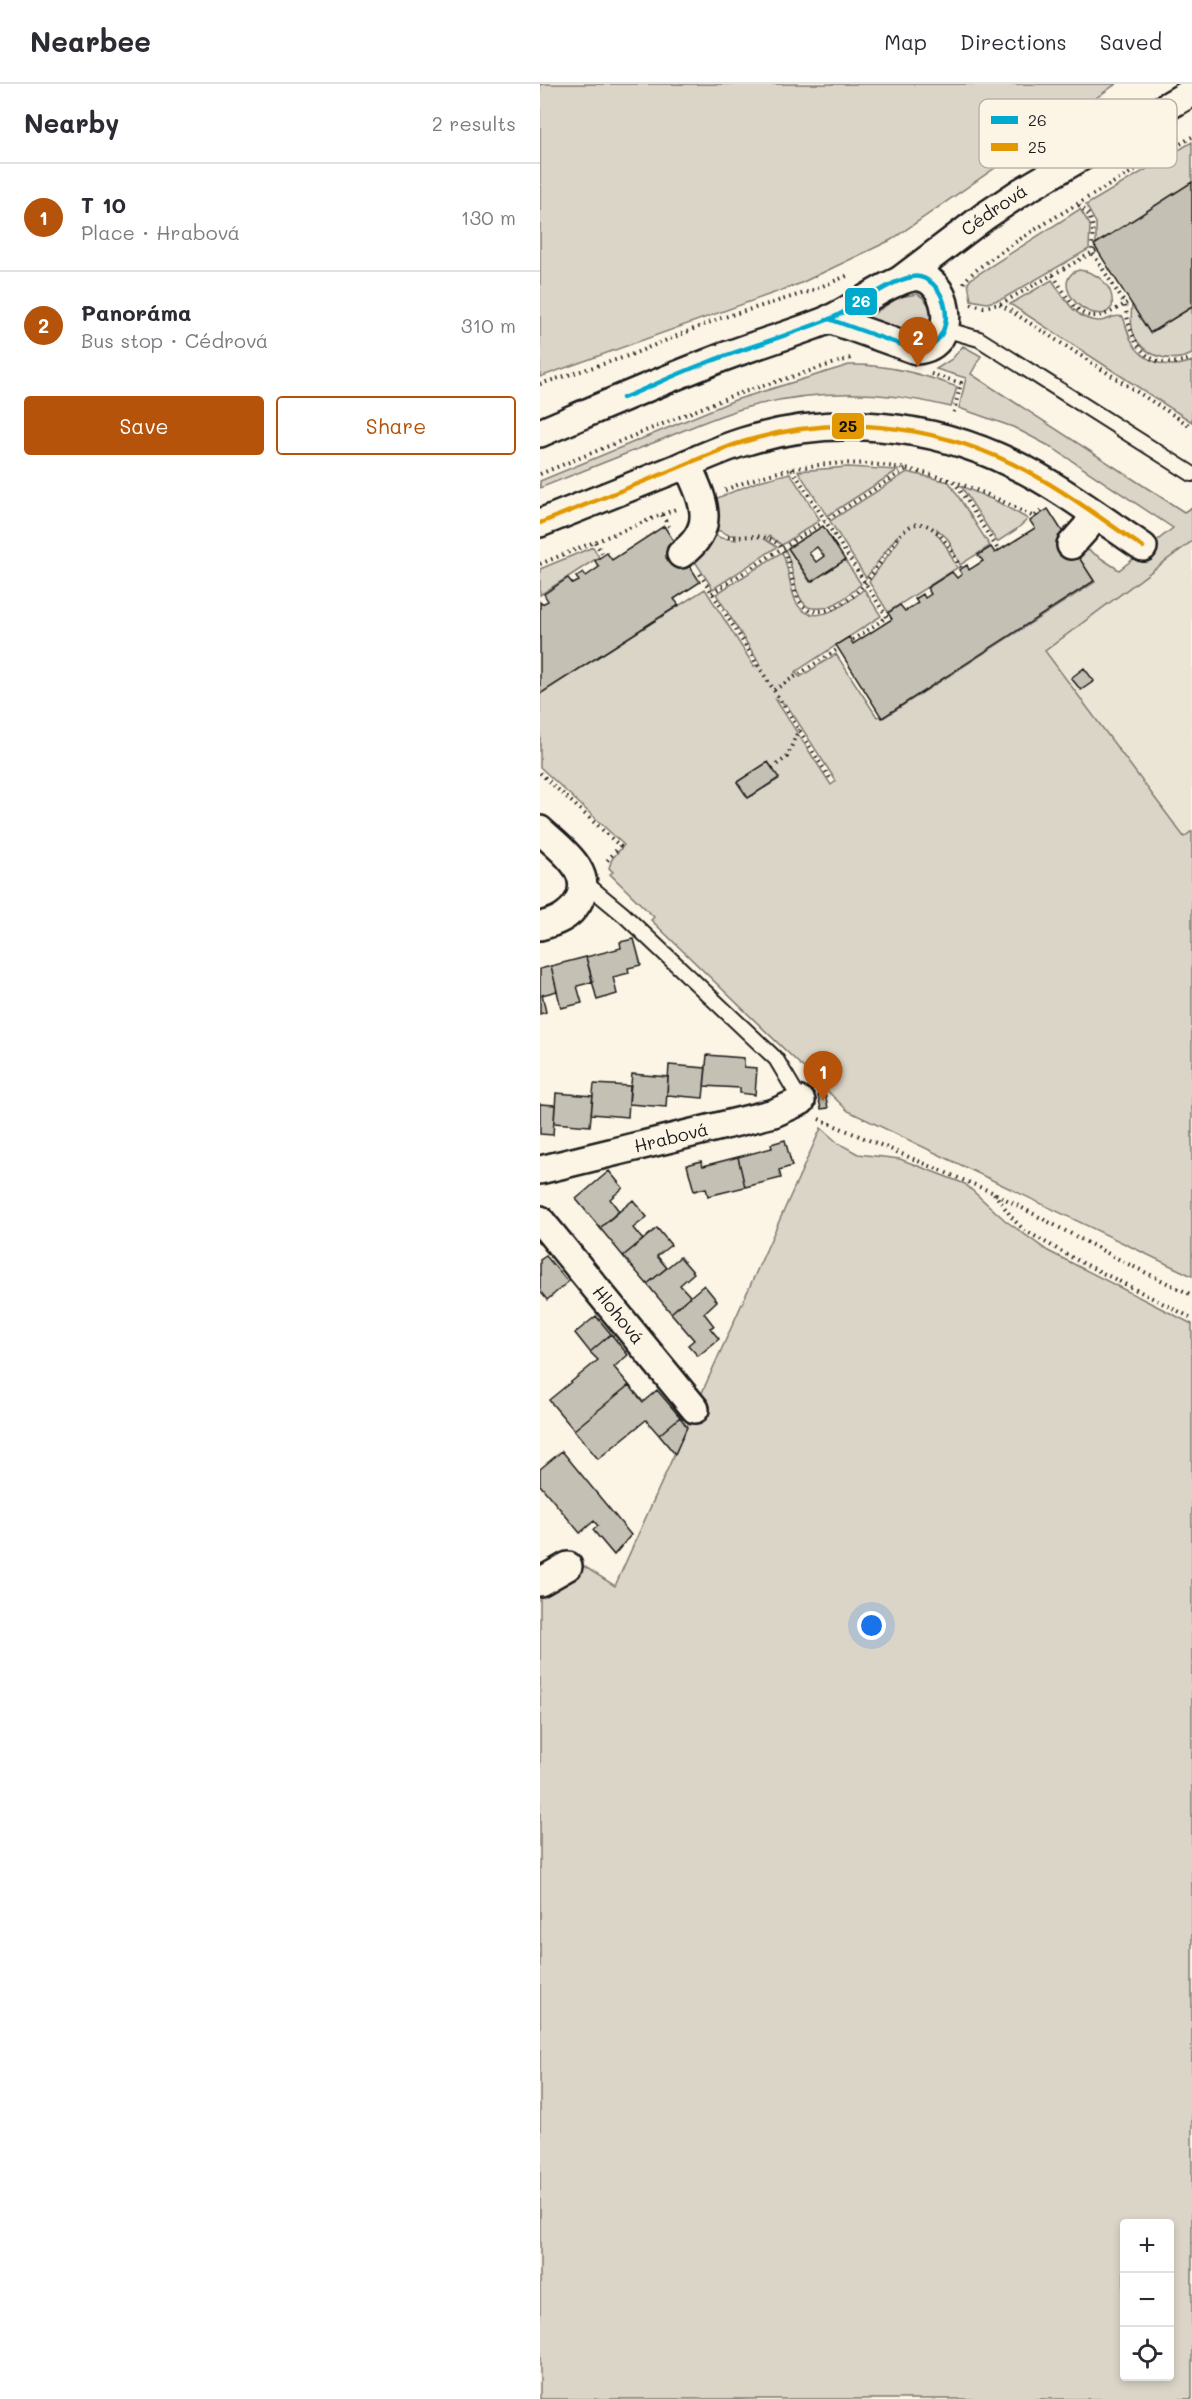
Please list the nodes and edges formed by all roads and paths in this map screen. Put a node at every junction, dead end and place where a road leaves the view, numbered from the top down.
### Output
1 (1192, 92) edge
2 (1177, 101) edge
3 (1192, 137) edge
4 (1177, 146) edge
5 (1062, 168) edge
6 (1140, 168) edge
7 (1079, 204) junction
8 (1094, 251) junction
9 (850, 274) dead end
10 (1053, 275) junction
11 (895, 284) junction
12 (964, 291) dead end
13 (1128, 303) junction
14 (1000, 304) junction
15 (829, 320) junction
16 (954, 332) junction
17 (1192, 358) edge
18 (860, 360) dead end
19 (932, 366) dead end
20 (924, 371) dead end
21 (939, 376) dead end
22 (540, 384) edge
23 (955, 407) dead end
24 (1192, 427) edge
25 (540, 432) edge
26 (687, 464) junction
27 (907, 468) junction
28 (792, 469) junction
29 (540, 474) edge
30 (1192, 474) edge
31 (953, 480) junction
32 (1057, 489) junction
33 (702, 499) junction
34 (1094, 514) junction
35 (662, 515) junction
36 (825, 521) junction
37 (540, 524) edge
38 (736, 538) dead end
39 (595, 542) junction
40 (1071, 545) dead end
41 (1143, 547) dead end
42 (782, 548) junction
43 (999, 551) dead end
44 (683, 552) junction
45 (604, 556) dead end
46 (540, 564) edge
47 (961, 569) dead end
48 (865, 583) junction
49 (712, 593) junction
50 (850, 641) dead end
51 (838, 649) dead end
52 (774, 690) junction
53 (799, 729) junction
54 (772, 768) dead end
55 (540, 773) edge
56 (831, 780) dead end
57 (540, 830) edge
58 (594, 875) junction
59 (540, 926) edge
60 (801, 1101) junction
61 (540, 1170) edge
62 (993, 1192) junction
63 (540, 1220) edge
64 (1192, 1295) edge
65 (1192, 1318) edge
66 (696, 1409) dead end
67 (568, 1566) dead end
68 (540, 1582) edge

1 - 2 street, Cédrová
3 - 4 path
5 - 11 street, Cédrová
6 - 7 path
7 - 8 path
7 - 12 path
8 - 10 path
8 - 13 path
9 - 22 path
10 - 13 path
10 - 14 path
11 - 15 street, Cédrová
11 - 16 street, Cédrová
13 - 17 path
14 - 16 path
14 - 24 path
15 - 16 street
15 - 25 street, Cédrová
16 - 30 lane
18 - 29 path
19 - 20 path
21 - 23 path
26 - 32 street
26 - 33 street
26 - 37 street
27 - 28 path
27 - 31 path
27 - 36 path
28 - 33 path
28 - 36 path
31 - 32 path
31 - 43 path
32 - 34 street
33 - 35 path
33 - 44 street
34 - 40 street
34 - 41 street
35 - 39 path
35 - 44 path
36 - 42 path
36 - 48 path
38 - 42 path
39 - 45 path
39 - 46 path
42 - 48 path
42 - 49 path
44 - 49 path
47 - 48 path
48 - 50 path
49 - 52 path
51 - 52 path
52 - 53 path
53 - 54 path
53 - 56 path
55 - 58 path
57 - 58 street
58 - 59 street
58 - 60 lane
60 - 61 street, Hrabová
60 - 62 path
62 - 64 path
62 - 65 path
63 - 66 street, Hlohová
67 - 68 street

